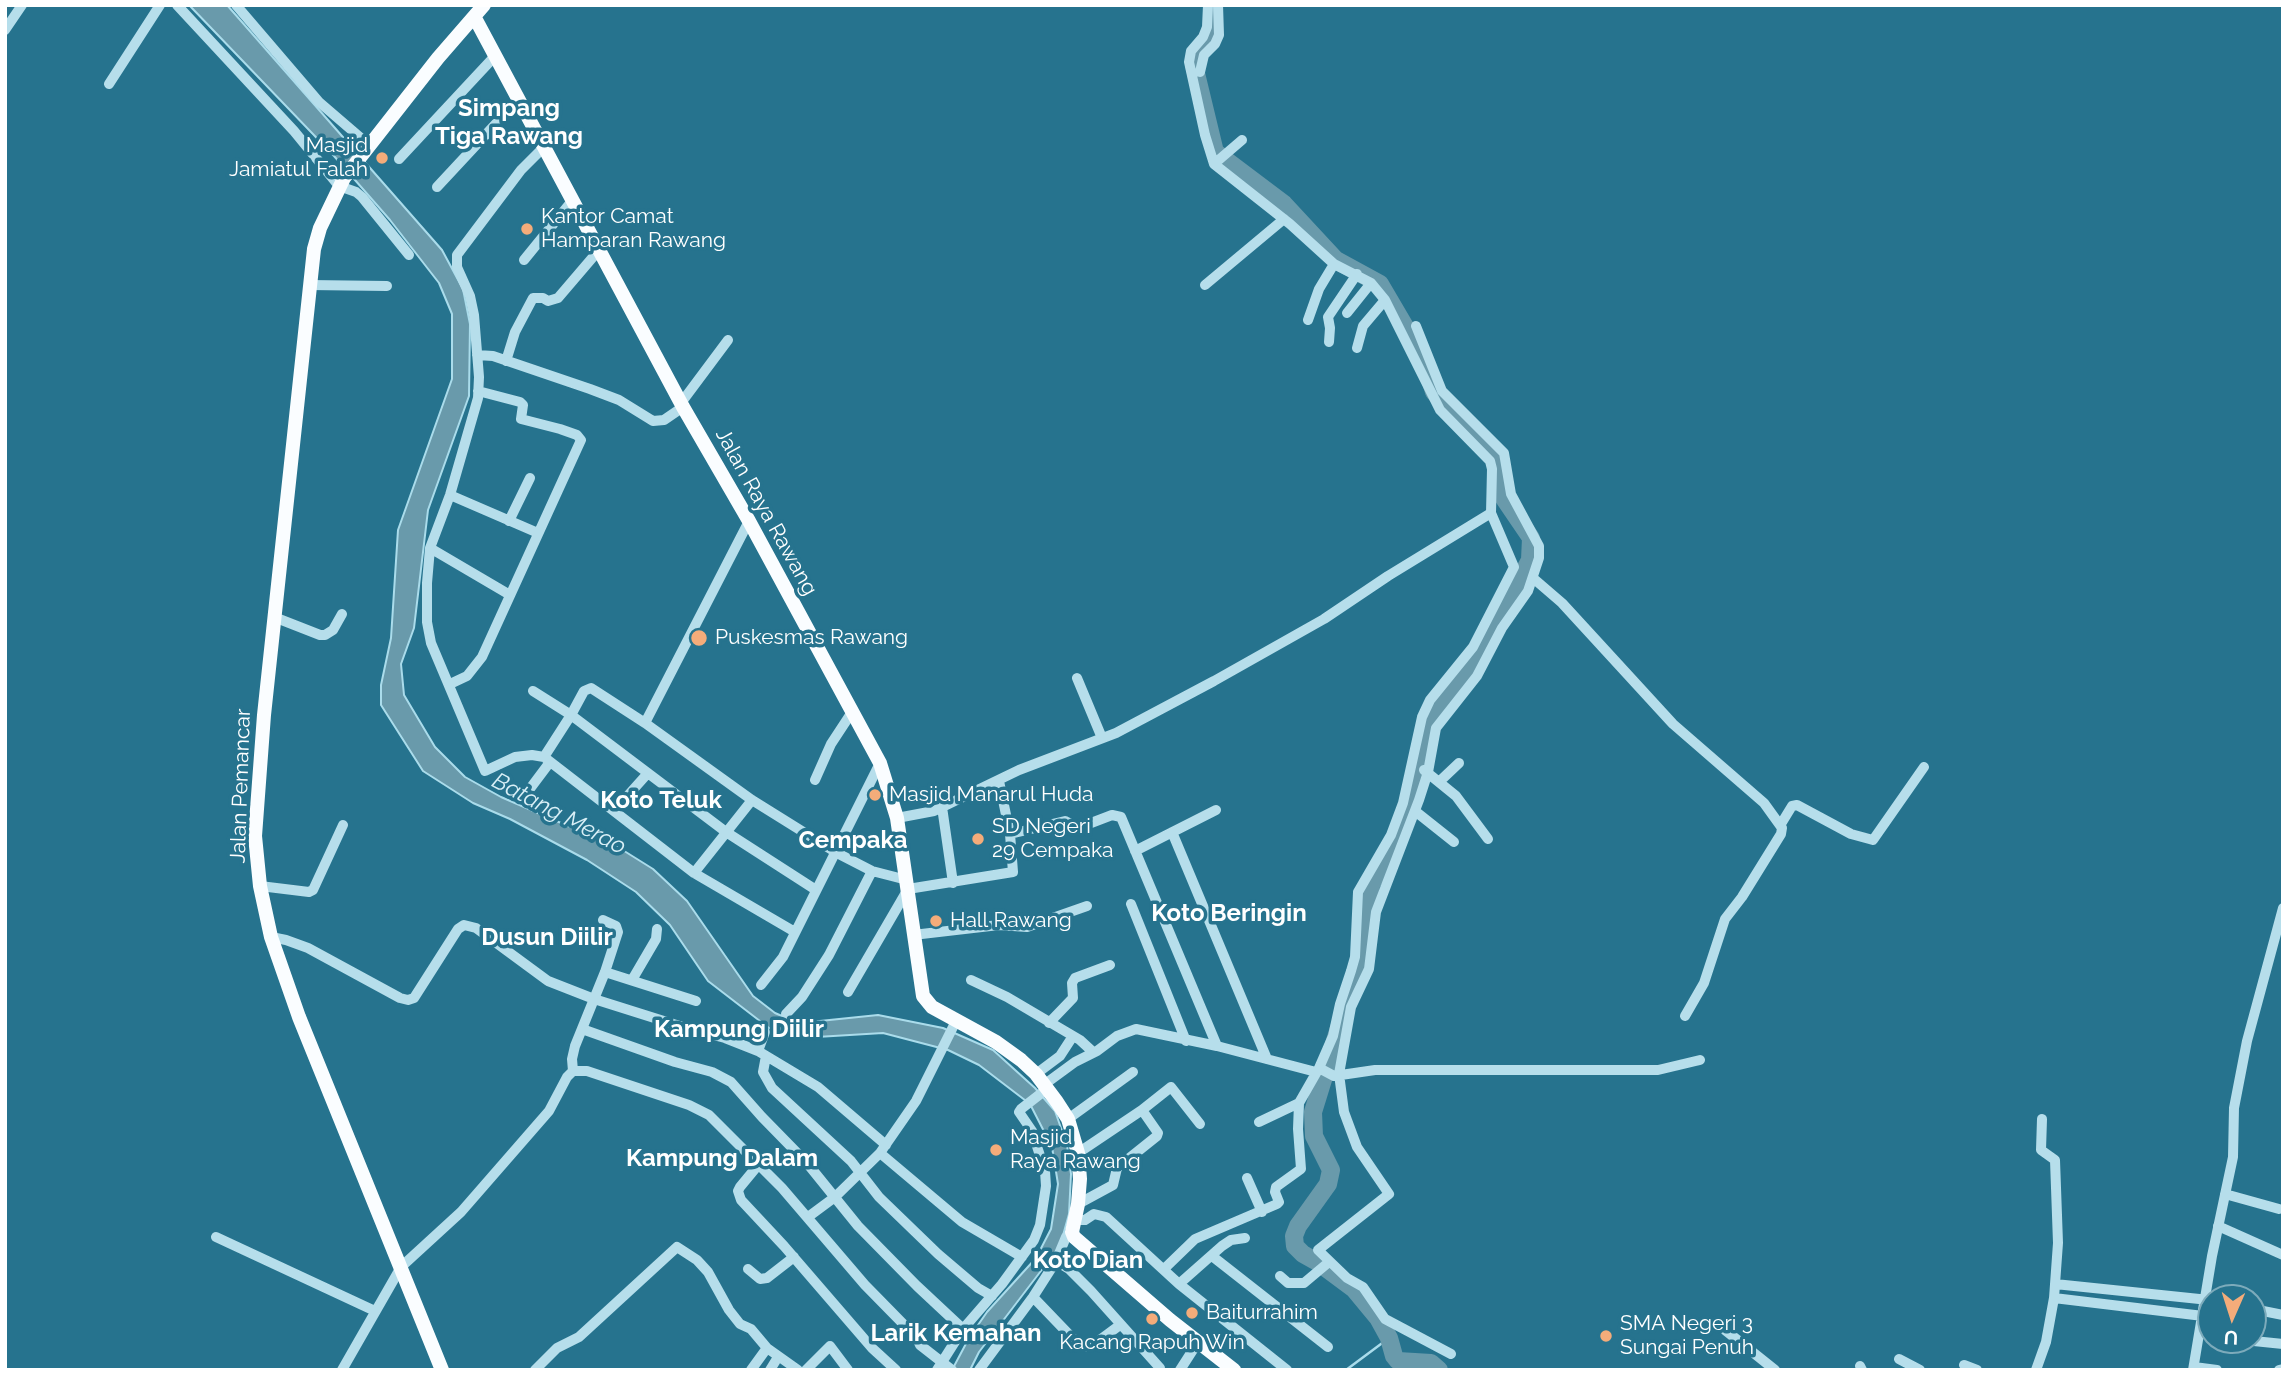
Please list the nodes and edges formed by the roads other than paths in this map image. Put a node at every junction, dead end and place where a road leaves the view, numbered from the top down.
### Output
1 (22, 5) edge
2 (160, 5) edge
3 (177, 5) edge
4 (236, 5) edge
5 (484, 5) edge
6 (1208, 5) edge
7 (1218, 5) edge
8 (475, 18) junction
9 (5, 30) edge
10 (495, 56) junction
11 (1200, 72) dead end
12 (109, 84) dead end
13 (518, 100) junction
14 (1242, 140) dead end
15 (366, 148) junction
16 (542, 148) junction
17 (399, 159) dead end
18 (1219, 161) junction
19 (341, 182) junction
20 (437, 187) dead end
21 (572, 201) junction
22 (1284, 219) junction
23 (599, 250) junction
24 (410, 255) dead end
25 (524, 260) dead end
26 (1334, 264) junction
27 (1357, 274) junction
28 (1371, 283) junction
29 (309, 285) junction
30 (1205, 285) dead end
31 (387, 286) dead end
32 (1385, 300) junction
33 (1347, 313) dead end
34 (1308, 320) dead end
35 (1416, 326) dead end
36 (728, 340) dead end
37 (1329, 342) dead end
38 (1357, 348) dead end
39 (477, 355) junction
40 (506, 360) junction
41 (478, 391) junction
42 (682, 405) junction
43 (530, 478) dead end
44 (450, 495) junction
45 (1510, 495) junction
46 (1492, 508) junction
47 (509, 521) junction
48 (749, 522) junction
49 (538, 533) junction
50 (430, 548) junction
51 (1533, 579) junction
52 (510, 595) junction
53 (342, 614) dead end
54 (274, 617) junction
55 (1077, 678) dead end
56 (450, 684) junction
57 (533, 691) dead end
58 (852, 712) junction
59 (571, 715) junction
60 (645, 723) junction
61 (1102, 738) junction
62 (547, 759) junction
63 (880, 763) junction
64 (1459, 763) dead end
65 (1924, 767) dead end
66 (1421, 769) junction
67 (648, 773) junction
68 (815, 780) dead end
69 (999, 781) junction
70 (1440, 781) junction
71 (523, 798) dead end
72 (752, 800) junction
73 (942, 807) junction
74 (1216, 810) dead end
75 (614, 811) junction
76 (1415, 811) junction
77 (897, 818) junction
78 (1781, 824) junction
79 (343, 825) dead end
80 (726, 832) junction
81 (1172, 832) junction
82 (1010, 834) junction
83 (1488, 839) dead end
84 (1454, 842) dead end
85 (1136, 851) junction
86 (837, 853) junction
87 (872, 871) junction
88 (694, 873) junction
89 (953, 883) junction
90 (908, 884) junction
91 (260, 886) junction
92 (816, 890) junction
93 (1131, 904) dead end
94 (1087, 906) dead end
95 (2283, 908) edge
96 (603, 920) dead end
97 (657, 929) dead end
98 (795, 932) junction
99 (913, 935) junction
100 (271, 937) junction
101 (1363, 958) junction
102 (1110, 965) dead end
103 (605, 972) junction
104 (971, 980) dead end
105 (632, 981) junction
106 (761, 985) dead end
107 (848, 992) dead end
108 (594, 999) junction
109 (695, 1001) dead end
110 (786, 1014) dead end
111 (1685, 1016) dead end
112 (1049, 1023) junction
113 (954, 1024) junction
114 (582, 1029) junction
115 (765, 1032) dead end
116 (1073, 1037) junction
117 (1186, 1041) junction
118 (1217, 1046) junction
119 (1093, 1052) junction
120 (762, 1053) junction
121 (1267, 1059) junction
122 (1700, 1059) dead end
123 (1319, 1070) junction
124 (573, 1071) junction
125 (1133, 1072) dead end
126 (1337, 1075) junction
127 (1043, 1084) junction
128 (1299, 1103) junction
129 (1142, 1110) junction
130 (1068, 1119) junction
131 (2042, 1119) dead end
132 (1259, 1122) dead end
133 (1200, 1124) dead end
134 (883, 1149) junction
135 (1078, 1153) junction
136 (759, 1164) junction
137 (859, 1174) junction
138 (1247, 1178) dead end
139 (2225, 1194) junction
140 (835, 1198) junction
141 (1078, 1204) junction
142 (2279, 1209) dead end
143 (1262, 1212) junction
144 (808, 1217) junction
145 (1073, 1226) junction
146 (2218, 1226) junction
147 (216, 1237) dead end
148 (1245, 1238) dead end
149 (2283, 1255) edge
150 (1212, 1256) junction
151 (794, 1257) junction
152 (1022, 1257) junction
153 (1056, 1261) junction
154 (1326, 1265) junction
155 (401, 1266) junction
156 (748, 1269) dead end
157 (1164, 1269) junction
158 (1280, 1276) dead end
159 (1179, 1284) junction
160 (2055, 1284) junction
161 (2210, 1284) edge
162 (992, 1296) junction
163 (1033, 1297) junction
164 (2054, 1298) junction
165 (2197, 1299) edge
166 (375, 1311) junction
167 (2197, 1315) edge
168 (1120, 1325) junction
169 (963, 1328) junction
170 (1725, 1330) dead end
171 (1198, 1342) junction
172 (1328, 1347) dead end
173 (767, 1348) junction
174 (1451, 1354) dead end
175 (778, 1357) junction
176 (1899, 1359) dead end
177 (1964, 1365) dead end
178 (939, 1366) edge
179 (438, 1367) edge
180 (984, 1368) edge
181 (1160, 1368) dead end
182 (1183, 1368) edge
183 (2193, 1368) edge
184 (2039, 1369) edge
185 (342, 1370) edge
186 (535, 1370) edge
187 (751, 1370) edge
188 (771, 1370) edge
189 (798, 1370) edge
190 (806, 1370) edge
191 (848, 1370) edge
192 (896, 1370) edge
193 (952, 1370) edge
194 (1234, 1370) edge
195 (1287, 1370) edge
196 (1775, 1370) edge
197 (1920, 1370) edge
198 (1977, 1370) edge
199 (2217, 1370) edge

1 - 9 street
2 - 12 street
3 - 19 street
4 - 15 street
5 - 8 main road, Jalan Pemancar
6 - 18 street
7 - 11 street
8 - 10 main road, Jalan Raya Rawang
8 - 15 main road, Jalan Pemancar
10 - 13 main road, Jalan Raya Rawang
10 - 17 street
13 - 16 main road, Jalan Raya Rawang
13 - 20 street
14 - 18 street
15 - 19 main road, Jalan Pemancar
16 - 21 main road, Jalan Raya Rawang
16 - 39 street
18 - 22 street
19 - 24 street
19 - 29 main road, Jalan Pemancar
21 - 23 main road, Jalan Raya Rawang
21 - 25 street
22 - 26 street
22 - 30 street
23 - 40 street
23 - 42 main road, Jalan Raya Rawang
26 - 27 street
26 - 34 street
27 - 28 street
27 - 37 street
28 - 32 street
28 - 33 street
29 - 31 street
29 - 54 main road, Jalan Pemancar
32 - 38 street
32 - 46 street
35 - 45 street
36 - 42 street
39 - 40 street
39 - 41 street
40 - 42 street
41 - 44 street
41 - 49 street
42 - 48 main road, Jalan Raya Rawang
43 - 47 street
44 - 47 street
44 - 50 street
45 - 46 street
45 - 51 street
46 - 61 street
46 - 66 street
47 - 49 street
48 - 58 main road, Jalan Raya Rawang
48 - 60 street
49 - 52 street
50 - 52 street
50 - 56 street
51 - 66 street
51 - 78 street
52 - 56 street
53 - 54 street
54 - 91 main road, Jalan Pemancar
55 - 61 street
56 - 62 street
57 - 59 street
58 - 63 main road, Jalan Raya Rawang
58 - 68 street
59 - 60 street
59 - 62 street
59 - 67 street
60 - 72 street
61 - 69 street
62 - 71 street
62 - 75 street
63 - 77 main road, Jalan Raya Rawang
63 - 86 street
64 - 70 street
65 - 78 street
66 - 70 street
66 - 76 street
66 - 101 street
67 - 75 street
67 - 80 street
69 - 73 street
69 - 82 street
70 - 83 street
72 - 80 street
72 - 86 street
73 - 77 street
73 - 89 street
74 - 81 street
75 - 88 street
76 - 84 street
76 - 101 street
77 - 90 main road, Jalan Raya Rawang
78 - 111 street
79 - 91 street
80 - 88 street
80 - 92 street
81 - 85 street
81 - 121 street
82 - 85 street
82 - 89 street
85 - 118 street
86 - 87 street
86 - 92 street
87 - 90 street
87 - 110 street
88 - 98 street
89 - 90 street
90 - 99 main road, Jalan Raya Rawang
90 - 107 street
91 - 100 main road, Jalan Pemancar
92 - 98 street
93 - 117 street
94 - 99 street
95 - 139 street
96 - 103 street
97 - 105 street
98 - 106 street
99 - 113 main road, Jalan Raya Rawang
100 - 108 street
100 - 155 main road, Jalan Pemancar
101 - 123 street
101 - 126 street
102 - 112 street
103 - 105 street
103 - 108 street
104 - 112 street
105 - 109 street
108 - 114 street
108 - 120 street
112 - 116 street
113 - 127 main road, Jalan Raya Rawang
113 - 134 street
114 - 124 street
114 - 140 street
115 - 120 street
116 - 119 street
116 - 127 street
117 - 118 street
117 - 119 street
118 - 121 street
119 - 127 street
120 - 134 street
120 - 137 street
121 - 123 street
122 - 126 street
123 - 126 street
123 - 128 street
124 - 136 street
124 - 155 street
125 - 130 street
126 - 154 street
127 - 130 main road, Jalan Raya Rawang
127 - 152 street
128 - 132 street
128 - 143 street
129 - 133 street
129 - 135 street
129 - 141 street
130 - 135 main road, Jalan Raya Rawang
131 - 160 street
134 - 137 street
134 - 152 street
135 - 141 main road, Jalan Raya Rawang
136 - 144 street
136 - 151 street
137 - 140 street
137 - 162 street
138 - 143 street
139 - 142 street
139 - 146 street
140 - 144 street
140 - 169 street
141 - 145 main road, Jalan Raya Rawang
143 - 157 street
144 - 178 street
145 - 153 street
145 - 157 street
145 - 171 main road
146 - 149 street
146 - 161 street
147 - 166 street
148 - 150 street
150 - 159 street
150 - 172 street
151 - 156 street
151 - 192 street
152 - 162 street
153 - 163 street
153 - 168 street
154 - 158 street
154 - 174 street
155 - 166 street
155 - 179 main road, Jalan Pemancar
157 - 159 street
159 - 195 street
160 - 164 street
160 - 165 street
162 - 169 street
163 - 168 street
163 - 180 street
164 - 167 street
164 - 184 street
166 - 185 street
168 - 181 street
169 - 178 street
170 - 196 street
171 - 182 street
171 - 194 main road
173 - 175 street
173 - 186 street
173 - 187 street
175 - 188 street
175 - 189 street
176 - 197 street
177 - 198 street
178 - 193 street
183 - 199 street
190 - 191 street

